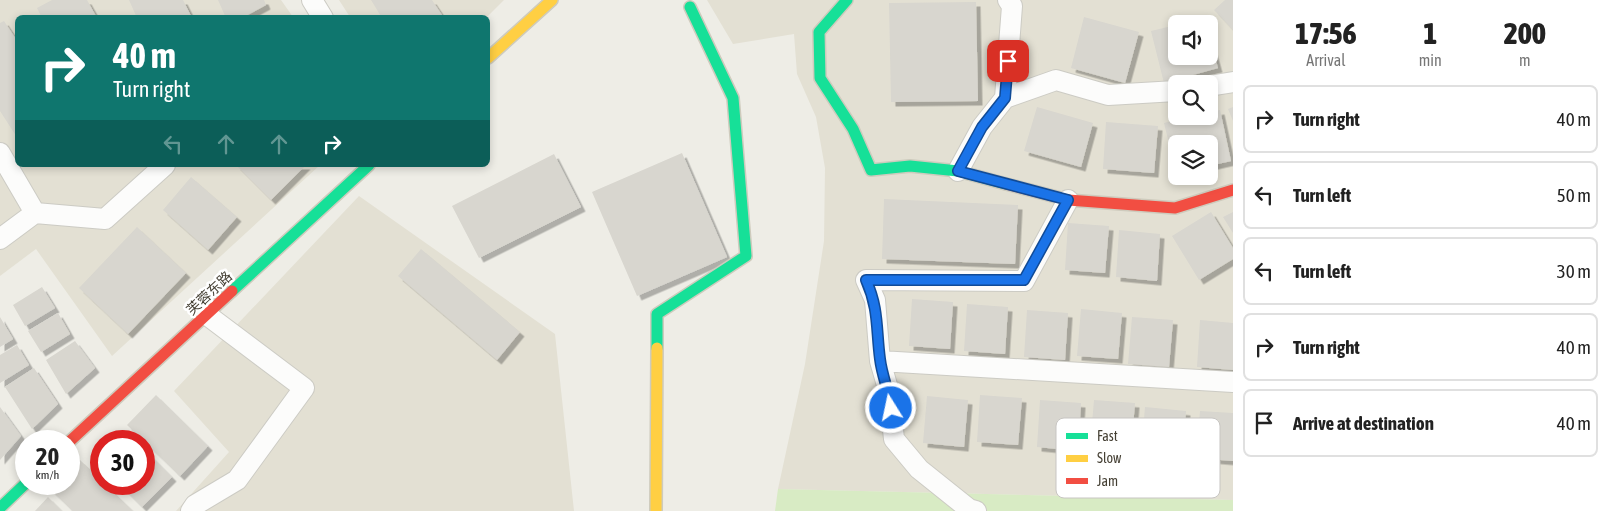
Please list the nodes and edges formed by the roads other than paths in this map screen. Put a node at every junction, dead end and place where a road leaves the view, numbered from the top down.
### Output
1 (312, 0) edge
2 (552, 0) edge
3 (848, 0) edge
4 (1008, 0) edge
5 (690, 6) dead end
6 (321, 15) edge
7 (490, 56) edge
8 (1233, 82) edge
9 (1218, 84) edge
10 (1168, 91) edge
11 (1005, 98) junction
12 (0, 153) edge
13 (163, 167) edge
14 (367, 167) edge
15 (958, 171) junction
16 (1233, 190) edge
17 (1068, 200) junction
18 (35, 212) junction
19 (0, 239) edge
20 (207, 315) junction
21 (880, 361) junction
22 (1233, 382) edge
23 (80, 432) edge
24 (15, 494) edge
25 (0, 508) edge
26 (191, 511) edge
27 (656, 511) edge
28 (976, 511) edge

1 - 6 street
2 - 7 street
3 - 15 street
4 - 11 street
5 - 27 street
8 - 9 street
10 - 11 street
11 - 15 street
12 - 18 street
13 - 18 street
14 - 20 street, 芙蓉东路
15 - 17 street
16 - 17 street
17 - 21 street
18 - 19 street
20 - 23 street, 芙蓉东路
20 - 26 street
21 - 22 street
21 - 28 street
24 - 25 street

